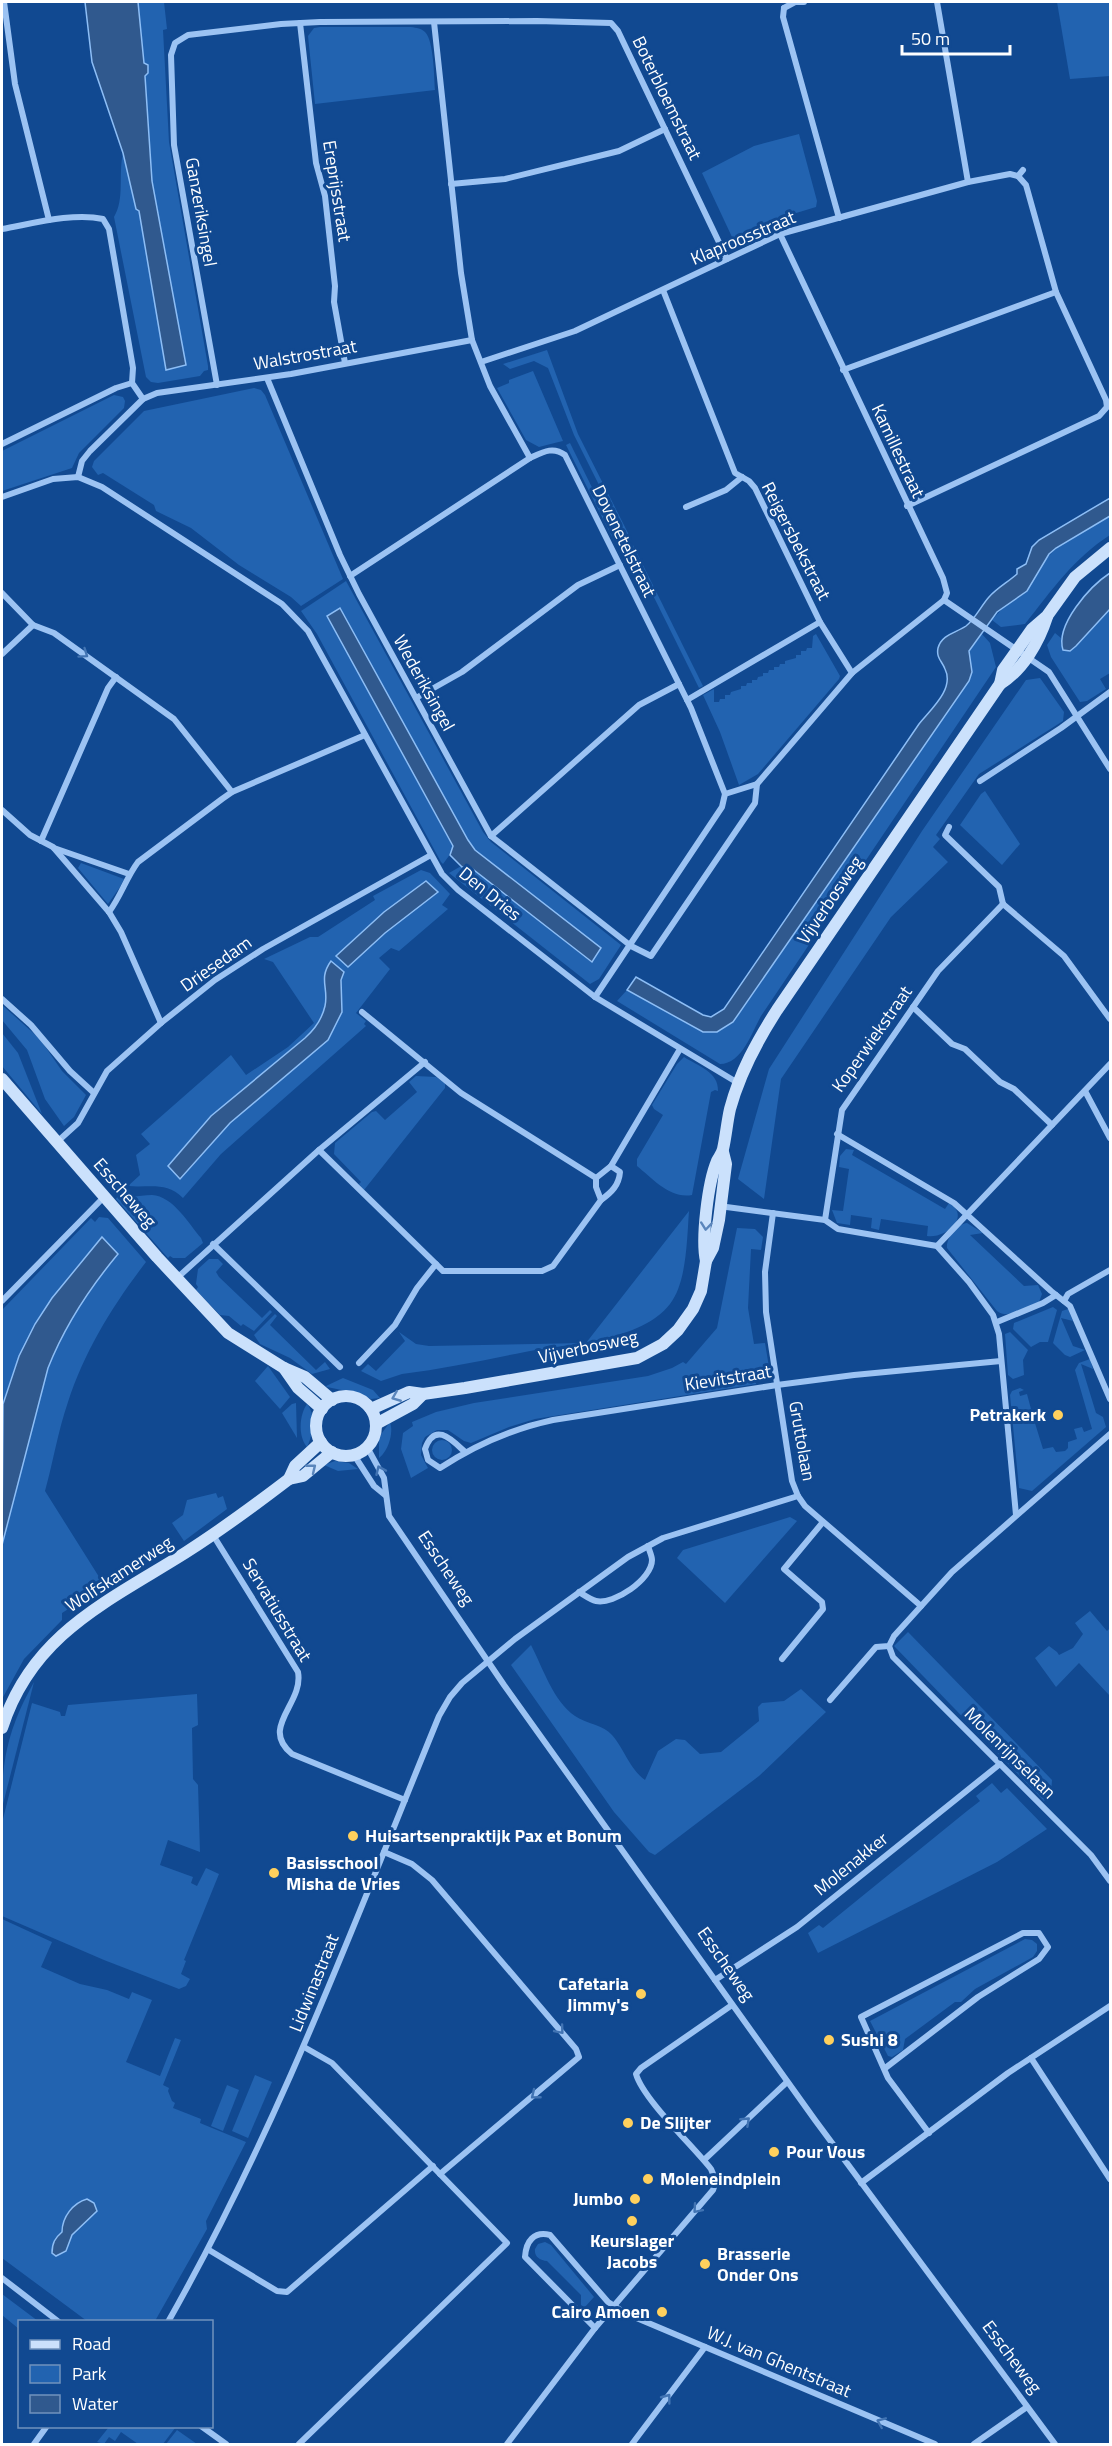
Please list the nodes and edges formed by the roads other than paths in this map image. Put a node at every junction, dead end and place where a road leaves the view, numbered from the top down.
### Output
1 (4, 2) edge
2 (777, 2) edge
3 (804, 2) edge
4 (937, 2) edge
5 (784, 8) junction
6 (434, 22) junction
7 (300, 23) junction
8 (175, 43) joint
9 (665, 129) junction
10 (1023, 170) dead end
11 (1018, 176) junction
12 (968, 182) junction
13 (451, 184) junction
14 (839, 218) junction
15 (49, 220) junction
16 (2, 229) edge
17 (780, 234) junction
18 (727, 259) junction
19 (663, 290) junction
20 (1056, 292) junction
21 (472, 340) junction
22 (481, 362) junction
23 (345, 363) junction
24 (843, 370) junction
25 (267, 378) junction
26 (132, 383) junction
27 (217, 386) junction
28 (143, 399) junction
29 (2, 444) edge
30 (530, 458) junction
31 (78, 477) junction
32 (742, 477) junction
33 (2, 498) edge
34 (907, 506) junction
35 (686, 507) dead end
36 (1110, 548) edge
37 (620, 565) junction
38 (350, 576) junction
39 (2, 593) edge
40 (944, 600) junction
41 (820, 622) junction
42 (33, 625) junction
43 (1022, 652) junction
44 (2, 654) edge
45 (852, 673) junction
46 (116, 677) junction
47 (679, 684) junction
48 (1110, 692) edge
49 (416, 698) junction
50 (687, 700) junction
51 (1077, 715) junction
52 (364, 735) junction
53 (1110, 769) edge
54 (980, 781) dead end
55 (756, 784) junction
56 (232, 792) junction
57 (725, 794) junction
58 (2, 810) edge
59 (949, 827) dead end
60 (491, 836) junction
61 (41, 841) junction
62 (53, 848) junction
63 (431, 855) junction
64 (129, 874) junction
65 (1003, 904) junction
66 (109, 912) junction
67 (631, 946) junction
68 (595, 997) junction
69 (2, 999) edge
70 (913, 1007) junction
71 (362, 1012) dead end
72 (1110, 1019) edge
73 (161, 1023) junction
74 (680, 1049) junction
75 (425, 1062) junction
76 (1110, 1064) edge
77 (2, 1079) edge
78 (738, 1083) junction
79 (1085, 1091) junction
80 (94, 1093) junction
81 (1052, 1125) junction
82 (837, 1134) junction
83 (1110, 1138) edge
84 (57, 1142) junction
85 (319, 1150) junction
86 (723, 1152) junction
87 (611, 1166) junction
88 (596, 1178) junction
89 (104, 1197) junction
90 (601, 1200) junction
91 (708, 1204) junction
92 (721, 1206) junction
93 (773, 1213) junction
94 (968, 1214) junction
95 (825, 1220) junction
96 (213, 1244) junction
97 (937, 1246) junction
98 (706, 1261) junction
99 (436, 1264) junction
100 (1110, 1270) edge
101 (176, 1278) junction
102 (1056, 1296) junction
103 (2, 1301) edge
104 (1064, 1301) junction
105 (997, 1322) junction
106 (1001, 1361) junction
107 (359, 1364) dead end
108 (340, 1367) dead end
109 (284, 1368) junction
110 (777, 1385) junction
111 (423, 1394) junction
112 (332, 1400) junction
113 (1110, 1400) edge
114 (322, 1409) junction
115 (370, 1409) junction
116 (376, 1424) junction
117 (1110, 1434) edge
118 (321, 1442) junction
119 (367, 1448) junction
120 (332, 1452) junction
121 (465, 1452) junction
122 (354, 1455) junction
123 (289, 1479) junction
124 (385, 1495) junction
125 (798, 1496) junction
126 (1017, 1515) junction
127 (823, 1522) junction
128 (213, 1535) junction
129 (648, 1546) junction
130 (579, 1592) junction
131 (921, 1606) junction
132 (889, 1646) junction
133 (782, 1659) dead end
134 (488, 1661) junction
135 (830, 1700) dead end
136 (2, 1728) edge
137 (1000, 1764) junction
138 (405, 1800) junction
139 (384, 1852) junction
140 (1110, 1867) edge
141 (1102, 1869) junction
142 (1110, 1881) edge
143 (715, 1980) junction
144 (732, 2005) junction
145 (1110, 2006) edge
146 (304, 2047) junction
147 (1031, 2058) junction
148 (884, 2069) junction
149 (787, 2082) junction
150 (928, 2133) junction
151 (704, 2160) junction
152 (432, 2166) junction
153 (440, 2174) junction
154 (1110, 2179) edge
155 (861, 2183) junction
156 (209, 2250) junction
157 (2, 2278) edge
158 (614, 2306) junction
159 (56, 2320) edge
160 (169, 2320) edge
161 (595, 2328) junction
162 (705, 2347) junction
163 (1027, 2407) junction
164 (46, 2428) edge
165 (202, 2428) edge
166 (34, 2445) edge
167 (226, 2445) edge
168 (299, 2445) edge
169 (507, 2445) edge
170 (632, 2445) edge
171 (935, 2445) edge
172 (974, 2445) edge
173 (1055, 2445) edge

1 - 15 street
2 - 5 street
3 - 5 street
4 - 12 street
5 - 14 street
6 - 7 street, Boterbloemstraat
6 - 9 street, Boterbloemstraat
6 - 13 street
7 - 8 street, Boterbloemstraat
7 - 23 street, Ereprijsstraat
8 - 27 street, Ganzeriksingel
9 - 13 street
9 - 18 street, Boterbloemstraat
10 - 11 street
11 - 12 street, Klaproosstraat
11 - 20 street
12 - 14 street, Klaproosstraat
13 - 21 street
14 - 17 street, Klaproosstraat
15 - 16 street
15 - 26 street
17 - 18 street, Klaproosstraat
17 - 24 street, Kamillestraat
18 - 19 street, Klaproosstraat
19 - 22 street, Klaproosstraat
19 - 32 street, Reigersbekstraat
20 - 24 street
20 - 34 street
21 - 22 street
21 - 23 street, Walstrostraat
22 - 30 street
23 - 25 street, Walstrostraat
24 - 34 street, Kamillestraat
25 - 27 street, Walstrostraat
25 - 38 street, Wederiksingel
26 - 28 street
26 - 29 street
27 - 28 street, Walstrostraat
28 - 31 street
30 - 37 street, Dovenetelstraat
30 - 38 street, Dovenetelstraat
31 - 33 street
31 - 52 street, Den Dries
32 - 35 street
32 - 41 street, Reigersbekstraat
34 - 40 street, Kamillestraat
36 - 43 main road, Vijverbosweg
37 - 47 street, Dovenetelstraat
37 - 49 street
38 - 49 street, Wederiksingel
39 - 42 street
40 - 43 street
40 - 45 street
41 - 45 street, Reigersbekstraat
41 - 50 street
42 - 44 street
42 -> 46 street
43 - 51 street
43 - 78 main road, Vijverbosweg
45 - 55 street
46 - 56 street
46 - 61 street
47 - 50 street, Dovenetelstraat
47 - 60 street
48 - 51 street
49 - 60 street, Wederiksingel
50 - 57 street, Dovenetelstraat
51 - 53 street
51 - 54 street
52 - 56 street
52 - 63 street, Den Dries
55 - 57 street
55 - 67 street
56 - 64 street
57 - 67 street
58 - 61 street
59 - 65 street
60 - 67 street, Wederiksingel
61 - 62 street
62 - 64 street
62 - 66 street
63 - 68 street, Den Dries
63 - 73 street, Driesedam
64 - 66 street
65 - 70 street, Koperwiekstraat
65 - 72 street
66 - 73 street
67 - 68 street
68 - 74 street, Den Dries
69 - 80 street
70 - 81 street
70 - 82 street, Koperwiekstraat
71 - 75 street
73 - 80 street, Driesedam
74 - 78 street, Den Dries
74 - 87 street
75 - 85 street
75 - 88 street
76 - 79 street
77 - 84 main road, Esscheweg
78 - 86 main road, Vijverbosweg
79 - 81 street
79 - 83 street
80 - 84 street, Driesedam
81 - 94 street
82 - 94 street
82 - 95 street, Koperwiekstraat
84 - 89 main road, Esscheweg
85 - 96 street
85 - 99 street
86 - 91 main road, Vijverbosweg
86 - 92 main road, Vijverbosweg
87 - 88 street
87 - 90 street
88 - 90 street
89 - 101 main road, Esscheweg
89 - 103 street
90 - 99 street
91 - 92 street
91 -> 98 main road, Vijverbosweg
92 - 93 street
92 - 98 main road, Vijverbosweg
93 - 95 street
93 - 110 street, Gruttolaan
94 - 97 street
94 - 102 street
95 - 97 street
96 - 101 street
96 - 108 street
97 - 105 street
98 - 111 main road, Vijverbosweg
99 - 107 street
100 - 104 street
101 - 109 main road, Esscheweg
102 - 104 street
102 - 105 street
104 - 113 street
105 - 106 street
106 - 110 street, Kievitstraat
106 - 126 street
109 - 112 main road, Esscheweg
109 - 114 main road, Esscheweg
110 - 121 street, Kievitstraat
110 - 125 street, Gruttolaan
111 -> 115 main road, Vijverbosweg
111 - 116 main road, Vijverbosweg
112 - 114 main road
112 - 115 main road
114 - 118 main road
115 - 116 main road
116 - 119 main road
117 - 126 street
118 - 120 main road
118 - 123 main road, Wolfskamerweg
119 - 122 main road
124 -> 119 street, Esscheweg
120 - 122 main road
123 -> 120 main road, Wolfskamerweg
121 - 121 street, Kievitstraat
122 - 124 street, Esscheweg
123 - 128 main road, Wolfskamerweg
124 - 134 street, Esscheweg
125 - 127 street, Gruttolaan
125 - 129 street, Lidwinastraat
126 - 131 street
127 - 131 street, Gruttolaan
127 - 133 street
128 - 136 main road, Wolfskamerweg
128 - 138 street, Servatiusstraat
129 - 130 street, Lidwinastraat
129 - 130 street
130 - 134 street, Lidwinastraat
131 - 132 street
132 - 135 street
132 - 137 street, Molenrijnselaan
134 - 138 street, Lidwinastraat
134 - 143 street, Esscheweg
137 - 141 street, Molenrijnselaan
137 - 143 street, Molenakker
138 - 139 street, Lidwinastraat
139 - 146 street, Lidwinastraat
139 -> 153 street
140 - 141 street
141 - 142 street, Molenrijnselaan
143 - 144 street, Esscheweg
144 - 149 street, Esscheweg
144 - 151 street
145 - 147 street
146 - 152 street
146 - 156 street, Lidwinastraat
147 - 150 street
147 - 154 street
148 - 148 street
148 - 150 street
151 -> 149 street
149 - 155 street, Esscheweg
150 - 155 street
151 -> 158 street
152 - 153 street
152 - 156 street
153 - 168 street
155 - 163 street, Esscheweg
156 - 160 street, Lidwinastraat
157 - 159 street
158 - 161 street
158 - 161 street
158 - 162 street, W.J. van Ghentstraat
161 - 169 street
170 -> 162 street
171 -> 162 street, W.J. van Ghentstraat
163 - 172 street
163 - 173 street, Esscheweg
164 - 166 street
165 - 167 street

